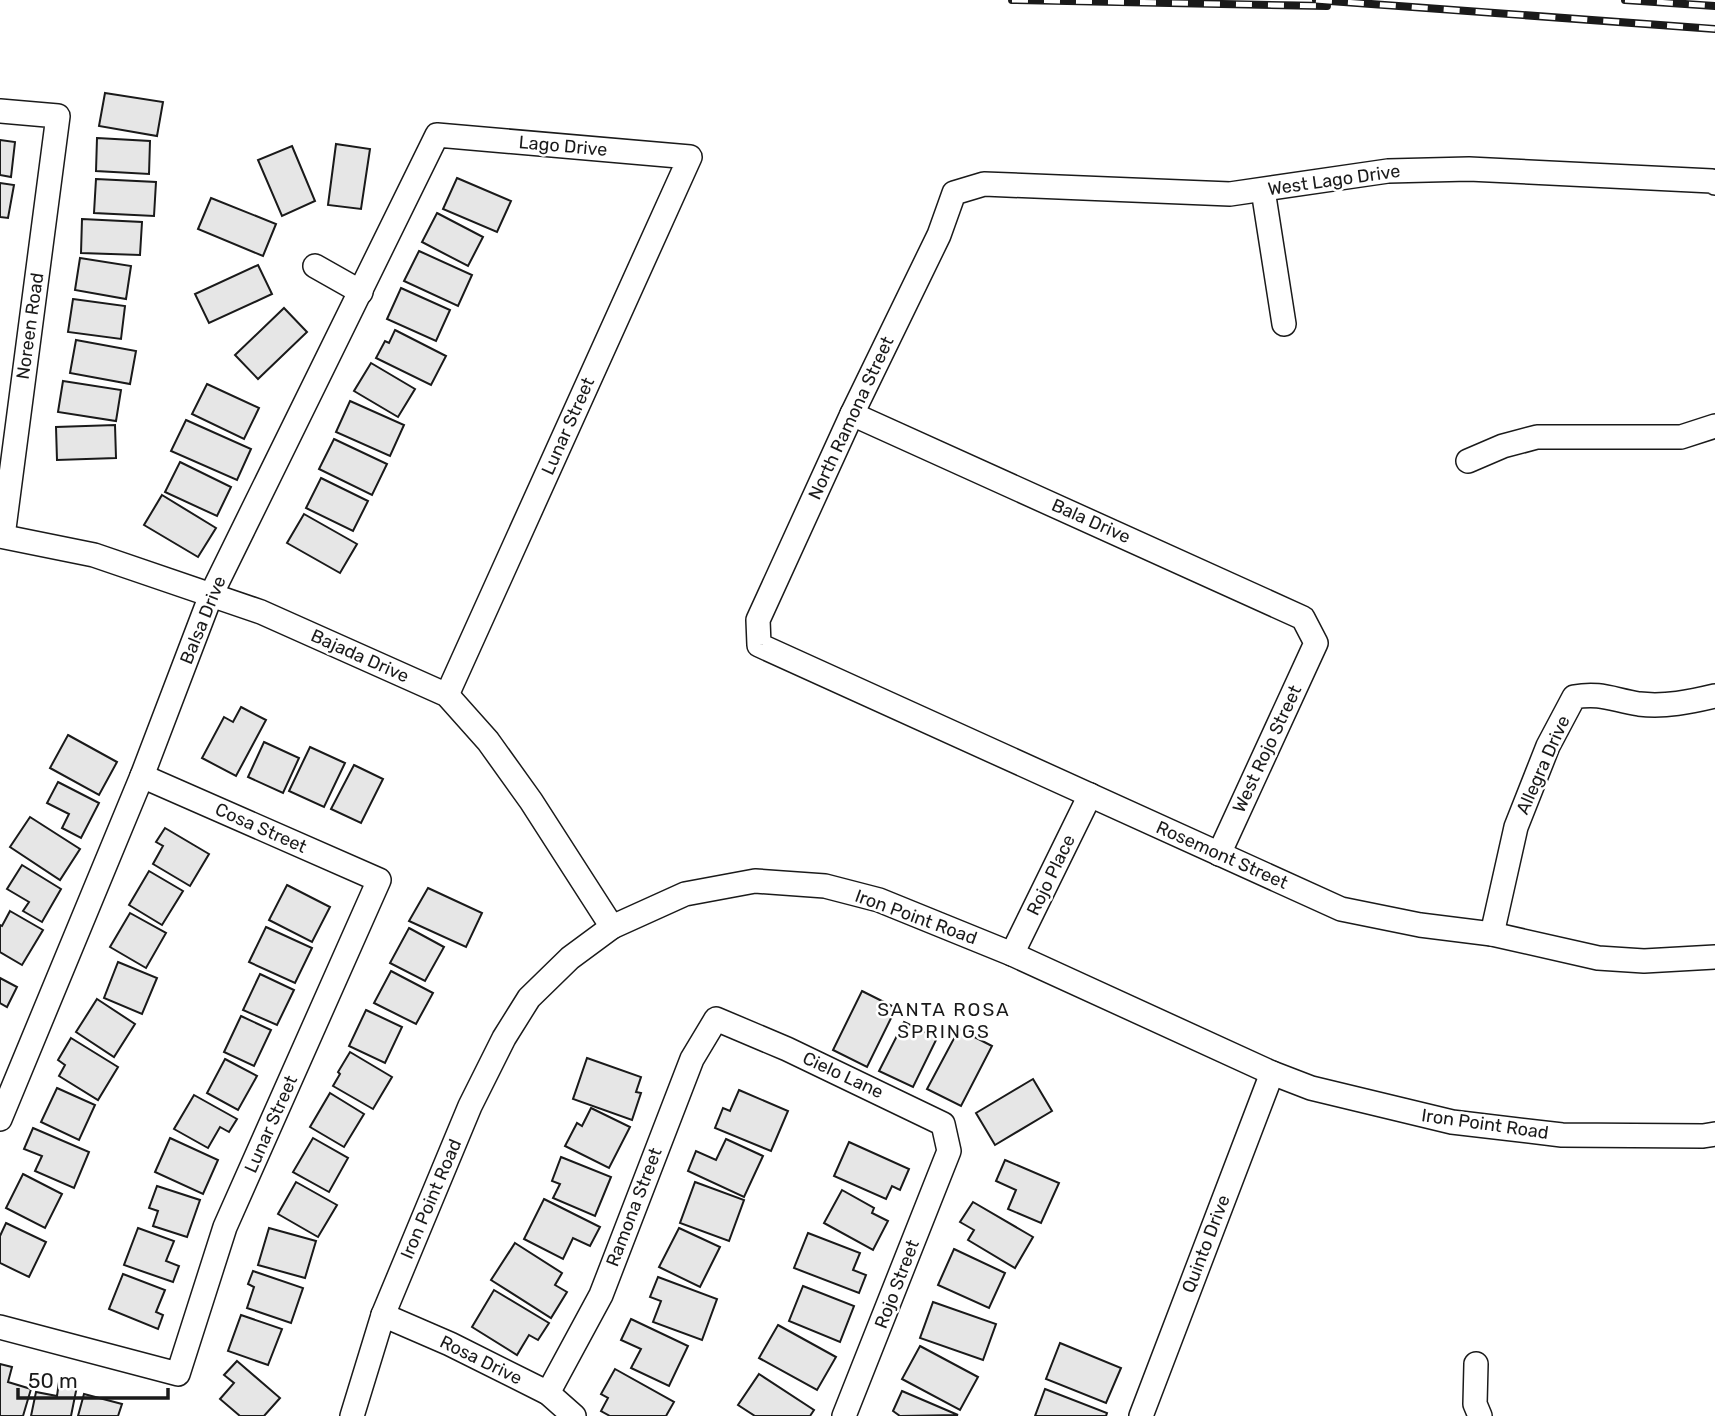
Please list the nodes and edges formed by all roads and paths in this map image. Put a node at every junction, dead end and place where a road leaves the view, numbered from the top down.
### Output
1 (0, 111) edge
2 (436, 135) joint
3 (690, 157) joint
4 (1715, 183) edge
5 (1264, 190) junction
6 (954, 193) joint
7 (315, 266) dead end
8 (361, 292) junction
9 (1284, 324) dead end
10 (852, 414) junction
11 (1715, 426) edge
12 (1468, 461) dead end
13 (1, 536) edge
14 (211, 595) junction
15 (1316, 643) joint
16 (759, 645) joint
17 (447, 695) junction
18 (1715, 696) edge
19 (142, 776) junction
20 (1090, 795) junction
21 (1219, 854) junction
22 (379, 880) joint
23 (612, 928) junction
24 (1492, 934) junction
25 (1012, 954) junction
26 (1715, 957) edge
27 (716, 1019) joint
28 (1272, 1073) junction
29 (0, 1119) edge
30 (1715, 1134) edge
31 (949, 1151) joint
32 (383, 1315) junction
33 (0, 1327) edge
34 (1476, 1364) dead end
35 (548, 1393) junction
36 (352, 1416) edge
37 (574, 1416) edge
38 (844, 1416) edge
39 (1141, 1416) edge
40 (1480, 1416) edge

1 - 13 street, Noreen Road
2 - 3 street, Lago Drive
2 - 8 street, Balsa Drive
3 - 17 street, Lunar Street
4 - 5 street, West Lago Drive
5 - 6 street, West Lago Drive
5 - 9 street
6 - 10 street, North Ramona Street
7 - 8 street
8 - 14 street, Balsa Drive
10 - 15 street, Bala Drive
10 - 16 street, North Ramona Street
11 - 12 street
13 - 14 street, Bajada Drive
14 - 17 street, Bajada Drive
14 - 19 street, Balsa Drive
15 - 21 street, West Rojo Street
16 - 20 street, Rosemont Street
17 - 23 street, Bajada Drive
18 - 24 street, Allegra Drive
19 - 22 street, Cosa Street
19 - 29 street, Balsa Drive
20 - 21 street, Rosemont Street
20 - 25 street, Rojo Place
21 - 24 street, Rosemont Street
22 - 33 street, Lunar Street
23 - 25 street, Iron Point Road
23 - 32 street, Iron Point Road
24 - 26 street, Rosemont Street
25 - 28 street, Iron Point Road
27 - 31 street, Cielo Lane
27 - 35 street, Ramona Street
28 - 30 street, Iron Point Road
28 - 39 street, Quinto Drive
31 - 38 street, Rojo Street
32 - 35 street, Rosa Drive
32 - 36 street, Iron Point Road
34 - 40 street
35 - 37 street, Rosa Drive

